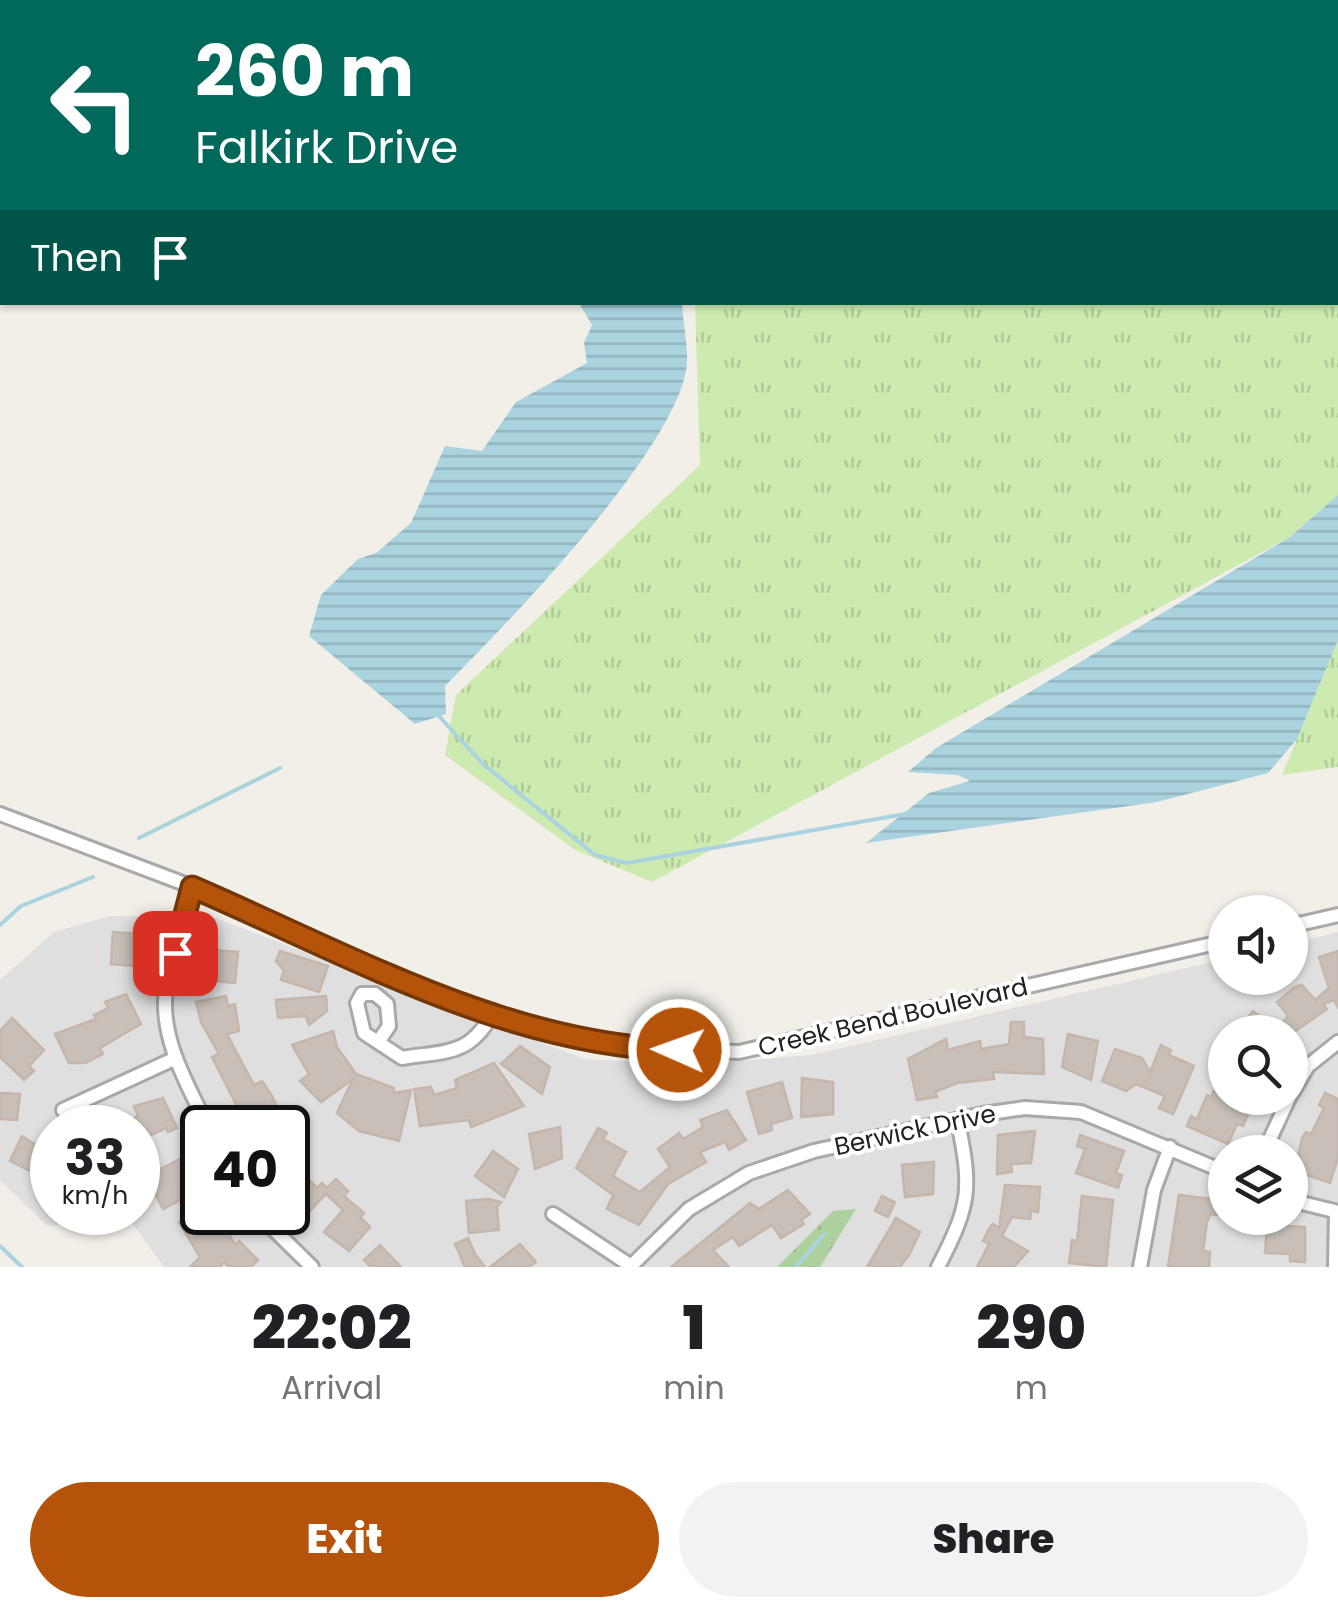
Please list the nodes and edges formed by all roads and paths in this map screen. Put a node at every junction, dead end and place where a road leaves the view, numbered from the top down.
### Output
1 (0, 814) edge
2 (192, 887) junction
3 (1338, 915) edge
4 (1308, 922) edge
5 (1208, 945) edge
6 (492, 1016) junction
7 (378, 1042) dead end
8 (1338, 1042) edge
9 (176, 1058) junction
10 (1308, 1066) edge
11 (74, 1105) edge
12 (197, 1105) edge
13 (958, 1122) junction
14 (1170, 1148) junction
15 (1208, 1165) edge
16 (1308, 1205) edge
17 (1337, 1212) edge
18 (553, 1214) dead end
19 (279, 1235) edge
20 (630, 1266) edge
21 (312, 1267) edge
22 (938, 1267) edge
23 (1140, 1267) edge
24 (1335, 1267) edge

1 - 2 street, Creek Bend Boulevard
2 - 6 street, Creek Bend Boulevard
2 - 9 street
3 - 4 street
5 - 6 street, Creek Bend Boulevard
6 - 7 street
8 - 10 street
9 - 11 street
9 - 12 street
13 - 14 street, Berwick Drive
13 - 20 street, Berwick Drive
13 - 22 street
14 - 15 street, Berwick Drive
14 - 23 street
16 - 17 street
17 - 24 street
18 - 20 street
19 - 21 street

